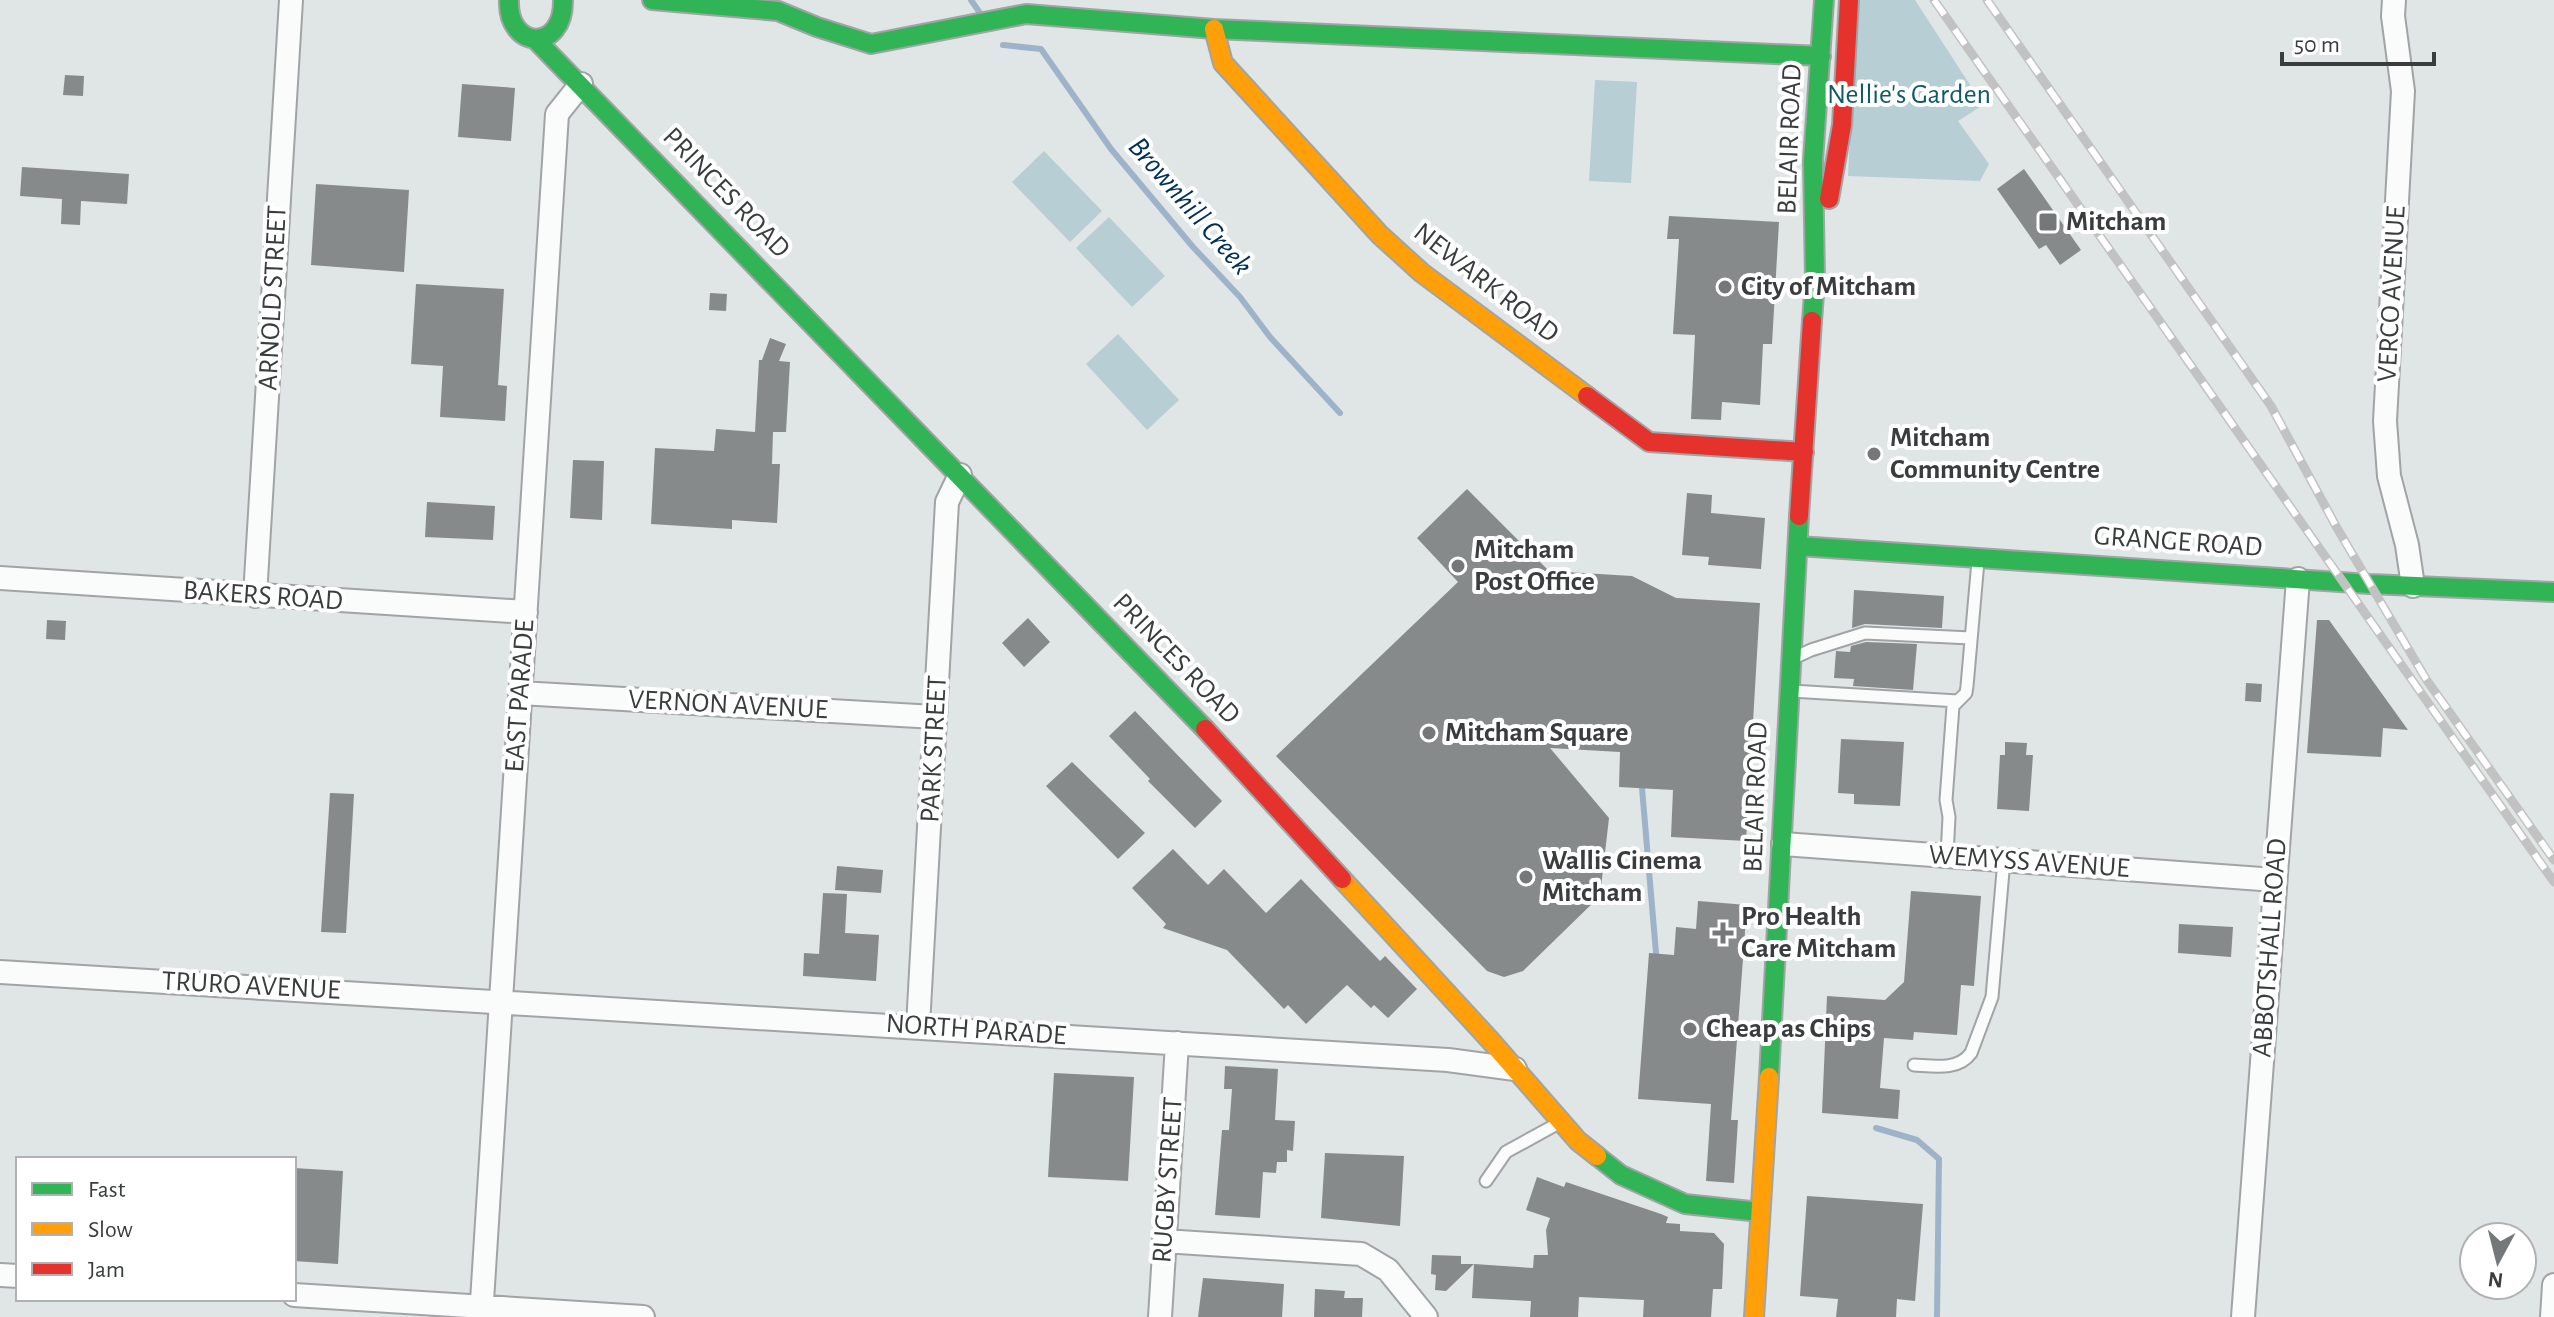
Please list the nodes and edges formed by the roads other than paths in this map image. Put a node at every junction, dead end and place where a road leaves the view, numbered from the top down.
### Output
1 (291, 0) edge
2 (564, 0) edge
3 (574, 0) edge
4 (652, 0) edge
5 (1824, 0) edge
6 (1849, 0) edge
7 (2394, 0) edge
8 (508, 1) edge
9 (1020, 11) edge
10 (1214, 29) junction
11 (558, 30) junction
12 (535, 39) junction
13 (1821, 56) junction
14 (581, 84) junction
15 (1815, 280) junction
16 (1804, 452) junction
17 (960, 475) junction
18 (1798, 546) junction
19 (1978, 556) junction
20 (0, 578) edge
21 (2298, 579) junction
22 (2413, 586) junction
23 (2554, 592) edge
24 (255, 596) junction
25 (526, 612) junction
26 (1971, 638) junction
27 (1790, 660) junction
28 (1788, 691) junction
29 (520, 693) junction
30 (1958, 701) junction
31 (935, 717) junction
32 (1783, 844) junction
33 (1947, 856) junction
34 (2004, 860) junction
35 (2275, 880) junction
36 (0, 972) edge
37 (502, 1000) junction
38 (1472, 1020) junction
39 (918, 1026) junction
40 (1177, 1043) junction
41 (1451, 1060) junction
42 (1914, 1065) dead end
43 (1515, 1069) junction
44 (1561, 1122) junction
45 (1486, 1181) dead end
46 (1760, 1212) junction
47 (1164, 1241) junction
48 (2554, 1285) edge
49 (296, 1295) edge
50 (482, 1312) edge
51 (643, 1317) edge
52 (1160, 1317) edge
53 (1426, 1317) edge
54 (1754, 1317) edge
55 (2243, 1317) edge
56 (2552, 1317) edge

1 - 24 street, ARNOLD STREET
2 - 3 street
2 - 11 street
4 - 9 street
5 - 13 street, BELAIR ROAD
6 - 15 street, BELAIR ROAD
7 - 22 street, VERCO AVENUE
8 - 12 street, PRINCES ROAD
9 - 10 street
10 - 13 street
10 - 16 street, NEWARK ROAD
11 - 12 street
11 - 14 street, PRINCES ROAD
12 - 14 street, PRINCES ROAD
13 - 15 street, BELAIR ROAD
14 - 17 street, PRINCES ROAD
14 - 25 street, EAST PARADE
15 - 16 street, BELAIR ROAD
16 - 18 street, BELAIR ROAD
17 - 31 street, PARK STREET
17 - 38 street, PRINCES ROAD
18 - 19 street, GRANGE ROAD
18 - 27 street, BELAIR ROAD
19 - 21 street, GRANGE ROAD
19 - 26 lane
20 - 24 street, BAKERS ROAD
21 - 22 street, GRANGE ROAD
21 - 35 street, ABBOTSHALL ROAD
22 - 23 street, GRANGE ROAD
24 - 25 street, BAKERS ROAD
25 - 29 street, EAST PARADE
26 - 27 lane
26 - 30 lane
27 - 28 street, BELAIR ROAD
28 - 30 lane
28 - 32 street, BELAIR ROAD
29 - 31 street, VERNON AVENUE
29 - 37 street, EAST PARADE
30 - 33 lane
31 - 39 street, PARK STREET
32 - 33 street, WEMYSS AVENUE
32 - 46 street, BELAIR ROAD
33 - 34 street, WEMYSS AVENUE
34 - 35 street, WEMYSS AVENUE
34 - 42 lane
35 - 55 street, ABBOTSHALL ROAD
36 - 37 street, TRURO AVENUE
37 - 39 street, NORTH PARADE
37 - 50 street, EAST PARADE
38 - 41 street
38 - 43 street, PRINCES ROAD
39 - 40 street, NORTH PARADE
40 - 41 street, NORTH PARADE
40 - 47 street, RUGBY STREET
41 - 43 street, NORTH PARADE
43 - 44 street, PRINCES ROAD
44 - 45 lane
44 - 46 street, PRINCES ROAD
46 - 54 street, BELAIR ROAD
47 - 52 street, RUGBY STREET
47 - 53 street
48 - 56 street
49 - 50 street
50 - 51 street

